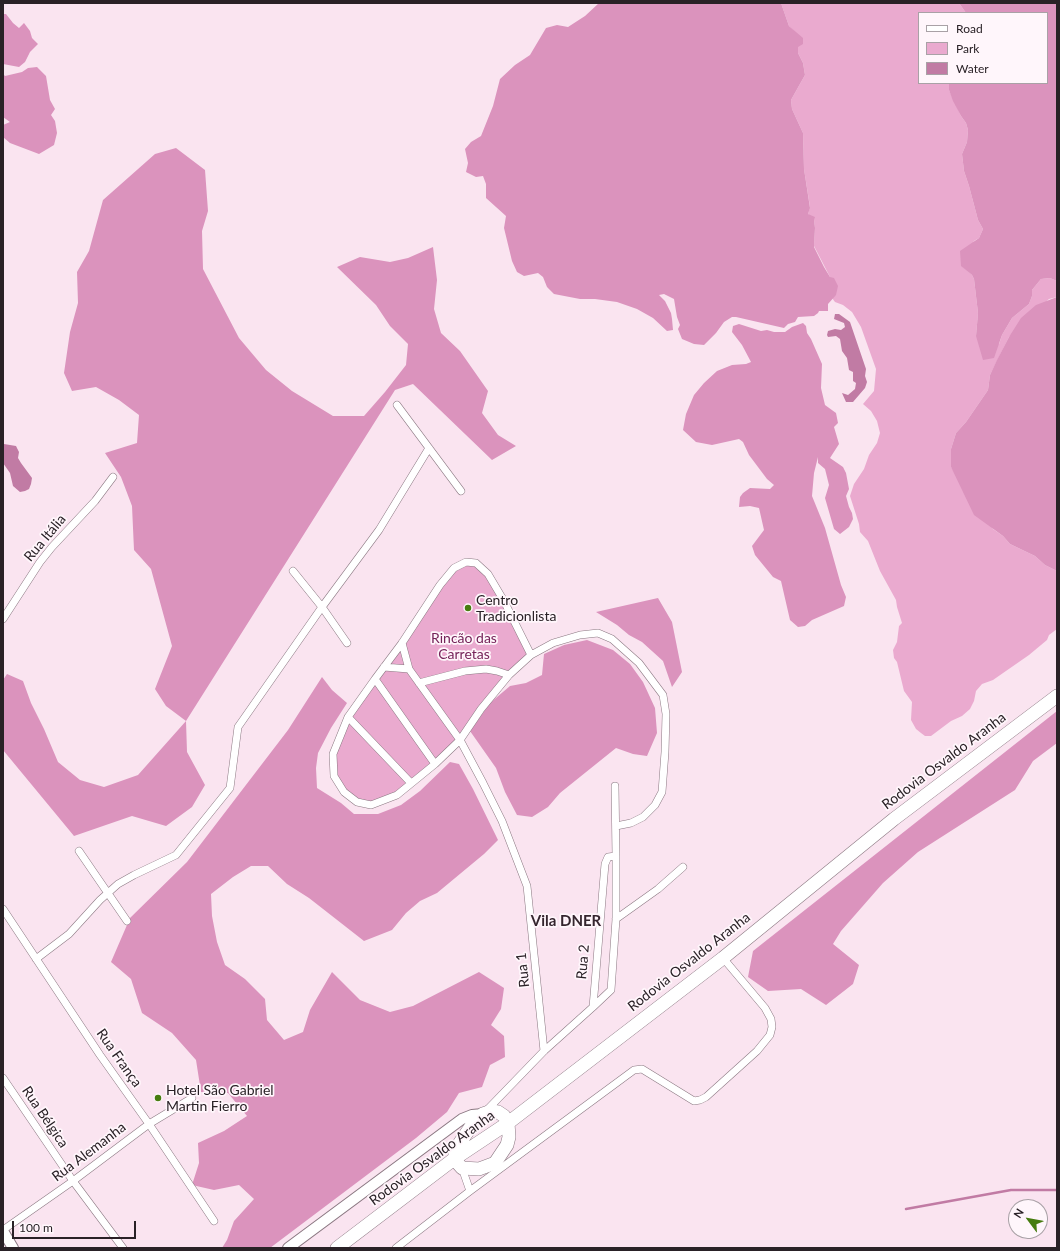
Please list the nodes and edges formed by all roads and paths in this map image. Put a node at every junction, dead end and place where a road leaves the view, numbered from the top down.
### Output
1 (397, 405) dead end
2 (429, 448) junction
3 (113, 478) dead end
4 (460, 491) dead end
5 (293, 571) dead end
6 (322, 607) junction
7 (3, 619) edge
8 (347, 643) dead end
9 (402, 643) junction
10 (531, 655) junction
11 (384, 667) junction
12 (409, 669) junction
13 (509, 675) junction
14 (375, 679) junction
15 (419, 682) junction
16 (1057, 696) edge
17 (348, 717) junction
18 (460, 740) junction
19 (435, 764) junction
20 (411, 783) junction
21 (615, 786) dead end
22 (616, 826) junction
23 (78, 851) dead end
24 (616, 856) junction
25 (683, 867) dead end
26 (108, 893) junction
27 (3, 909) edge
28 (616, 919) junction
29 (127, 921) dead end
30 (723, 958) junction
31 (36, 959) junction
32 (593, 1006) junction
33 (544, 1051) junction
34 (3, 1078) edge
35 (192, 1098) dead end
36 (483, 1114) junction
37 (508, 1123) junction
38 (149, 1124) junction
39 (458, 1163) junction
40 (497, 1167) junction
41 (73, 1181) junction
42 (470, 1191) junction
43 (214, 1221) dead end
44 (3, 1231) edge
45 (13, 1248) edge
46 (123, 1248) edge
47 (288, 1248) edge
48 (337, 1248) edge
49 (396, 1248) edge

1 - 2 street
2 - 4 street
2 - 6 street
3 - 7 street, Rua Itália
5 - 6 street
6 - 8 street
6 - 26 street
9 - 10 street
9 - 11 street
9 - 12 street
10 - 13 street
10 - 22 street
11 - 12 street
11 - 14 street
12 - 15 street, Rua 1
13 - 15 street
13 - 18 street
14 - 17 street
14 - 19 street
15 - 18 street, Rua 1
16 - 30 highway, Rodovia Osvaldo Aranha
17 - 20 street
17 - 20 street
18 - 19 street
18 - 33 street, Rua 1
19 - 20 street
21 - 22 street
22 - 24 street
23 - 26 street
24 - 28 street
24 - 32 street, Rua 2
25 - 28 street
26 - 29 street
26 - 31 street
27 - 31 street, Rua França
28 - 32 street
30 - 37 highway, Rodovia Osvaldo Aranha
30 - 40 street
31 - 38 street, Rua França
32 - 33 street
33 - 36 street
34 - 41 street, Rua Bélgica
35 - 38 street, Rua Alemanha
36 - 37 highway
36 - 39 highway
36 - 47 street
37 - 39 highway, Rodovia Osvaldo Aranha
37 - 40 highway
38 - 41 street, Rua Alemanha
38 - 43 street, Rua França
39 - 40 highway
39 - 42 street
39 - 48 highway, Rodovia Osvaldo Aranha
40 - 42 street
41 - 44 street, Rua Alemanha
41 - 46 street, Rua Bélgica
42 - 49 street
44 - 45 street

